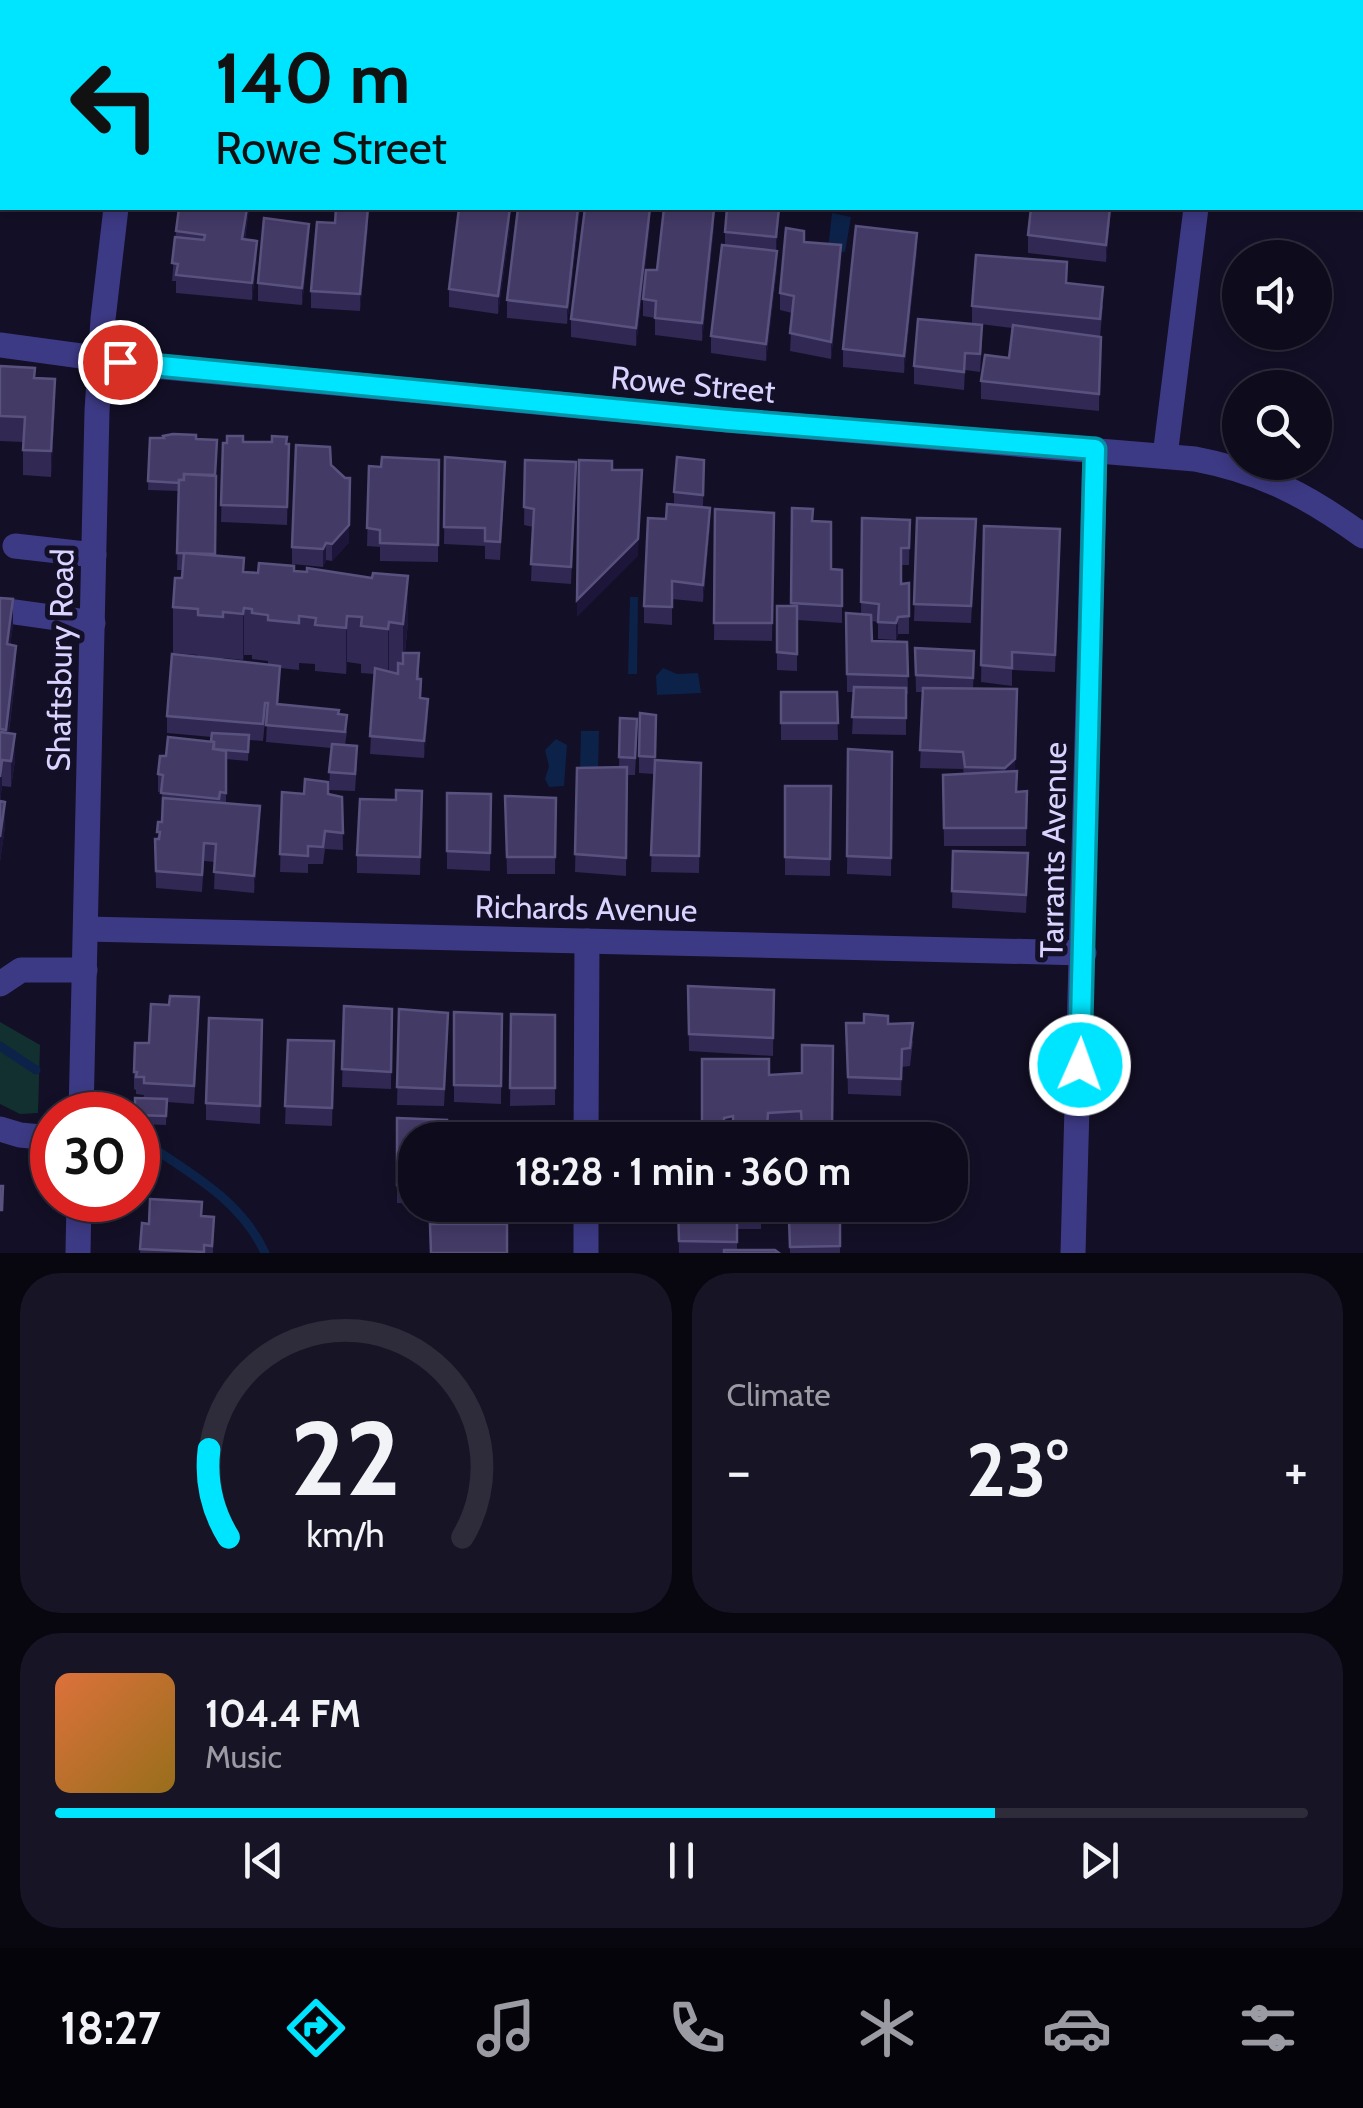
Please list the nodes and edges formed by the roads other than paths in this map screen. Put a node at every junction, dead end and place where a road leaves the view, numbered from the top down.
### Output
1 (116, 210) edge
2 (1196, 210) edge
3 (12, 353) edge
4 (100, 360) junction
5 (1095, 449) junction
6 (1165, 456) junction
7 (1363, 536) edge
8 (16, 546) dead end
9 (94, 555) junction
10 (0, 610) edge
11 (93, 622) junction
12 (86, 929) junction
13 (587, 940) junction
14 (1084, 952) junction
15 (85, 970) junction
16 (0, 984) edge
17 (82, 1092) edge
18 (586, 1122) edge
19 (0, 1129) edge
20 (30, 1136) edge
21 (79, 1222) edge
22 (586, 1222) edge
23 (78, 1253) edge
24 (586, 1253) edge
25 (1073, 1253) edge

1 - 4 street, Shaftsbury Road
2 - 6 street
3 - 4 street, Rowe Street
4 - 5 street, Rowe Street
4 - 9 street, Shaftsbury Road
5 - 6 street, Rowe Street
5 - 14 street, Tarrants Avenue
6 - 7 street, Rowe Street
8 - 9 street
9 - 11 street, Shaftsbury Road
10 - 11 street
11 - 12 street, Shaftsbury Road
12 - 13 street, Richards Avenue
12 - 15 street, Shaftsbury Road
13 - 14 street, Richards Avenue
13 - 18 street
14 - 25 street, Tarrants Avenue
15 - 16 street
15 - 17 street, Shaftsbury Road
19 - 20 street
21 - 23 street
22 - 24 street

